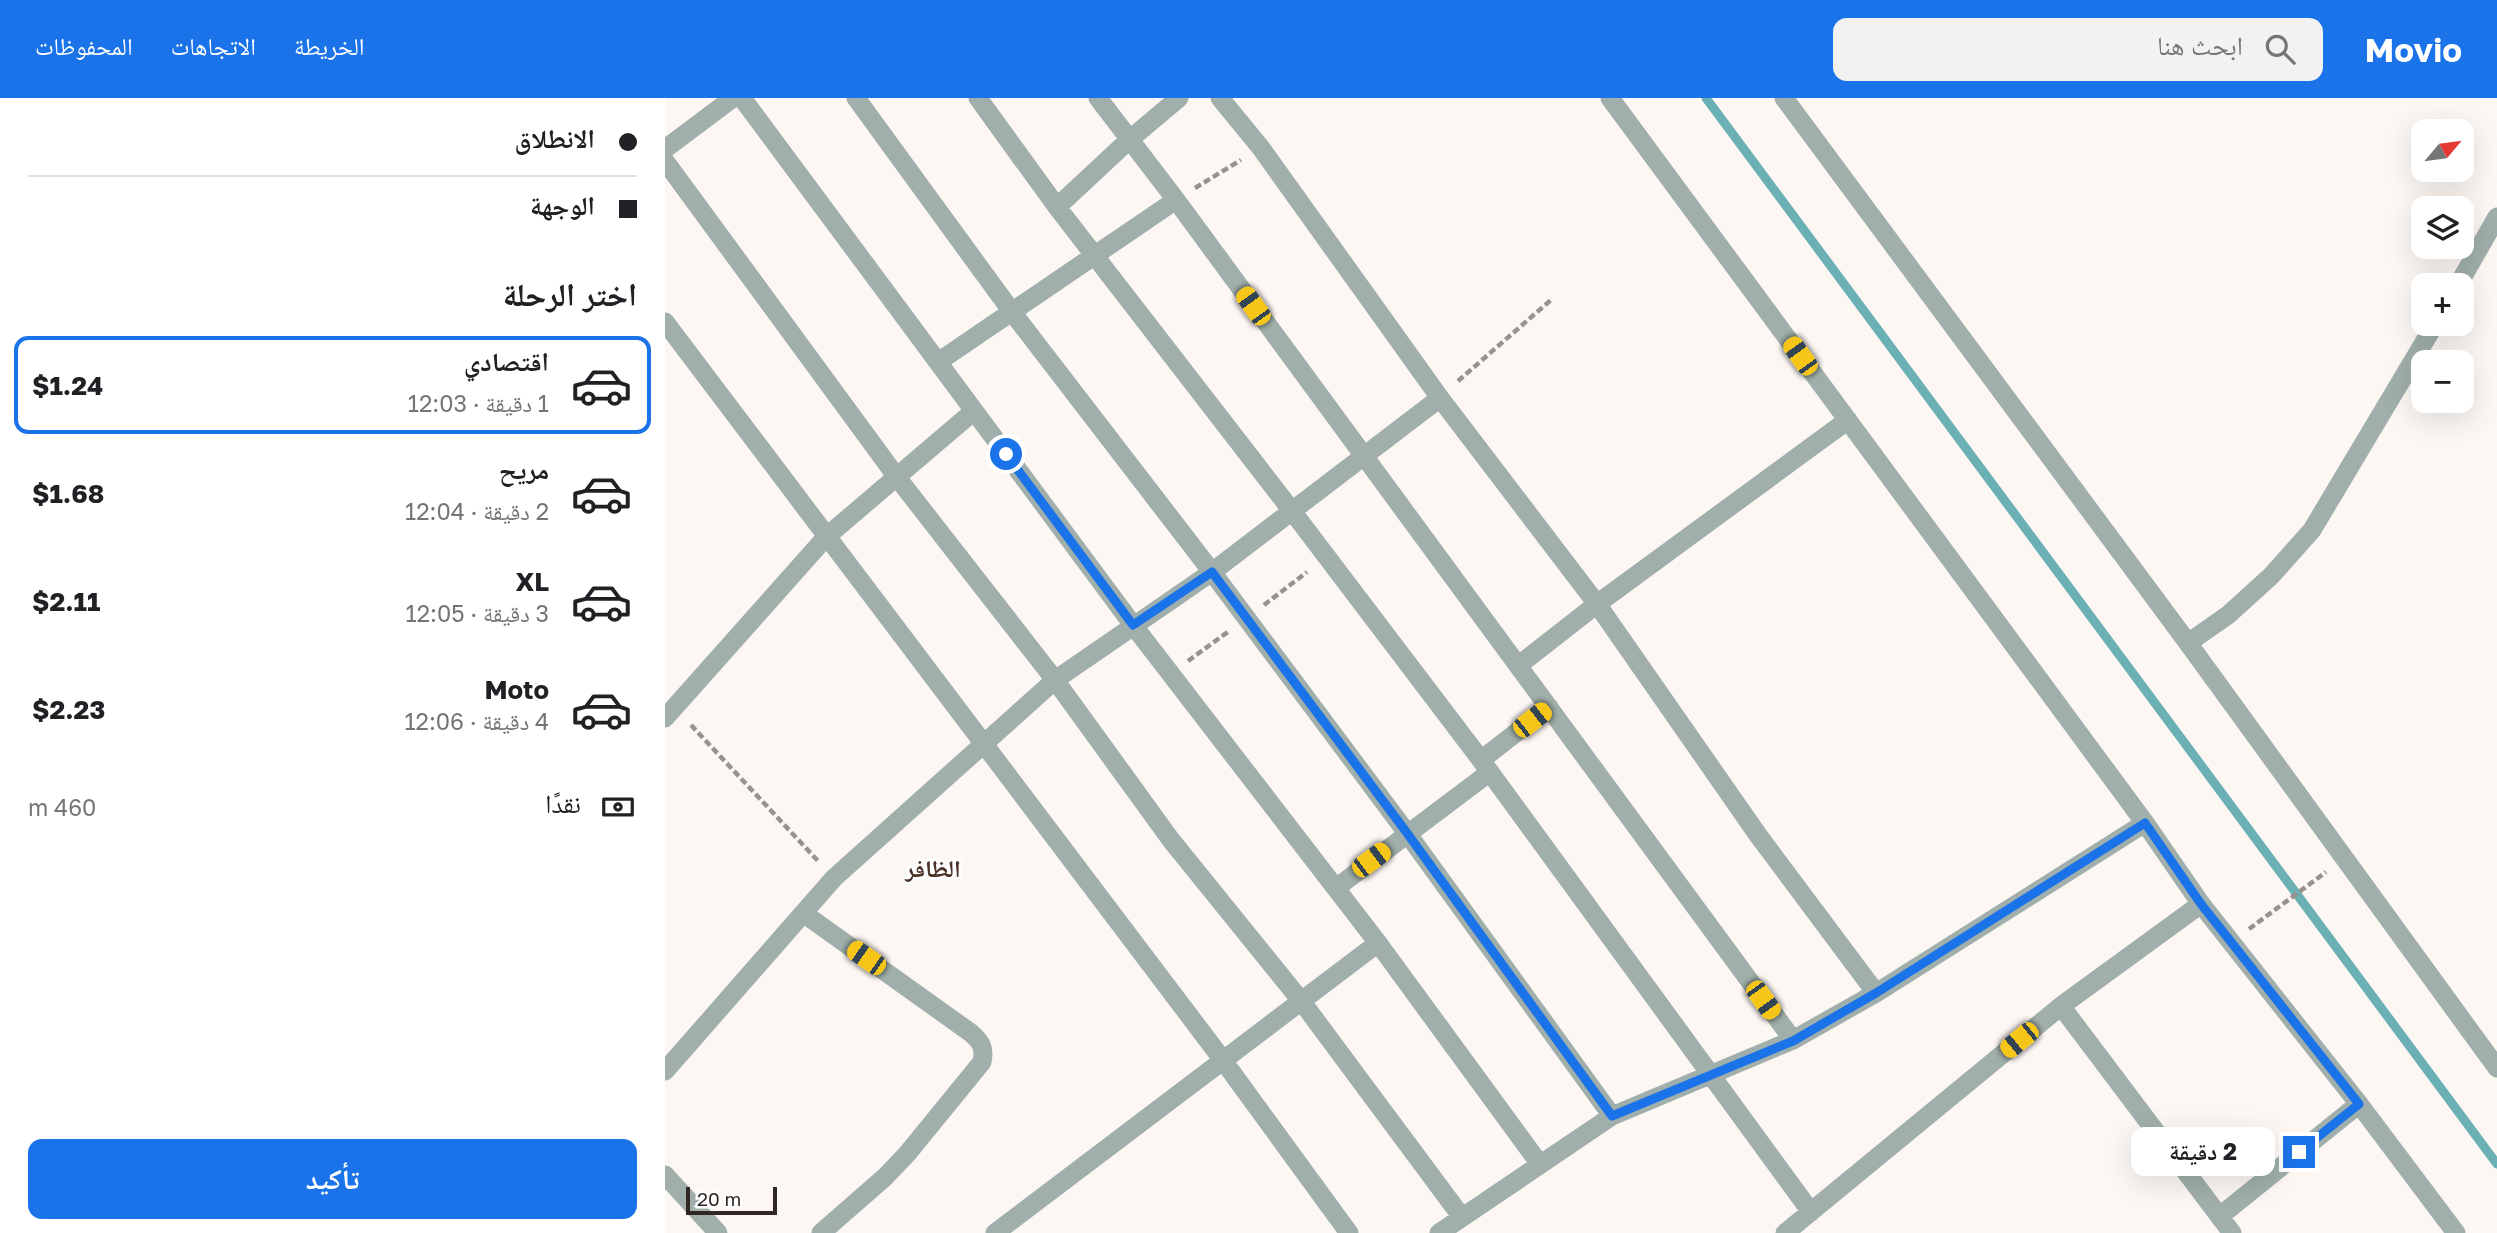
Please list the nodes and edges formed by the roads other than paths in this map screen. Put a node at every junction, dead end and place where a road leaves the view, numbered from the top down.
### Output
1 (733, 98) edge
2 (742, 98) edge
3 (856, 98) edge
4 (978, 98) edge
5 (1098, 98) edge
6 (1179, 98) edge
7 (1220, 98) edge
8 (1610, 98) edge
9 (1784, 98) edge
10 (1129, 141) junction
11 (665, 149) edge
12 (665, 161) edge
13 (1176, 200) junction
14 (1057, 207) junction
15 (2497, 217) edge
16 (1095, 256) junction
17 (2465, 273) edge
18 (1012, 312) junction
19 (665, 322) edge
20 (2428, 336) edge
21 (938, 362) junction
22 (1440, 398) junction
23 (974, 411) junction
24 (1848, 421) junction
25 (1362, 456) junction
26 (896, 476) junction
27 (1292, 511) junction
28 (826, 537) junction
29 (1212, 572) junction
30 (1597, 604) junction
31 (1133, 625) junction
32 (2188, 643) junction
33 (1519, 665) junction
34 (1055, 680) junction
35 (1549, 707) junction
36 (670, 713) edge
37 (982, 744) junction
38 (1485, 766) junction
39 (2145, 823) junction
40 (1407, 833) junction
41 (1336, 888) junction
42 (2201, 904) junction
43 (803, 913) junction
44 (1378, 943) junction
45 (1876, 993) junction
46 (1302, 1002) junction
47 (2061, 1006) junction
48 (1793, 1041) junction
49 (1222, 1059) junction
50 (2497, 1068) edge
51 (665, 1071) edge
52 (1711, 1074) junction
53 (2359, 1104) junction
54 (1612, 1116) junction
55 (1539, 1163) junction
56 (665, 1175) edge
57 (1811, 1212) junction
58 (1461, 1216) junction
59 (2220, 1216) junction
60 (718, 1233) edge
61 (821, 1233) edge
62 (995, 1233) edge
63 (1349, 1233) edge
64 (1439, 1233) edge
65 (1785, 1233) edge
66 (2232, 1233) edge
67 (2456, 1233) edge

1 - 11 street
2 - 21 street
3 - 18 street
4 - 14 street
5 - 10 street
6 - 10 street
7 - 22 street
8 - 24 street
9 - 32 street
10 - 13 street
10 - 14 street
12 - 26 street
13 - 16 street
13 - 25 street
14 - 16 street
15 - 17 street
16 - 18 street
16 - 27 street
18 - 21 street
18 - 29 street
19 - 28 street
20 - 32 street
21 - 23 street
22 - 25 street
22 - 30 street
23 - 26 street
23 - 31 street
24 - 30 street
24 - 39 street
25 - 27 street
25 - 33 street
26 - 28 street
26 - 34 street
27 - 29 street
27 - 38 street
28 - 36 street
28 - 37 street
29 - 31 street
29 - 40 street
30 - 33 street
30 - 45 street
31 - 34 street
31 - 41 street
32 - 50 street
33 - 35 street
34 - 37 street
34 - 46 street
35 - 38 street
35 - 48 street
37 - 43 street
37 - 49 street
38 - 40 street
38 - 52 street
39 - 42 street
39 - 45 street
40 - 41 street
40 - 54 street
41 - 44 street
42 - 47 street
42 - 53 street
43 - 51 street
43 - 61 street
44 - 46 street
44 - 55 street
45 - 48 street
46 - 49 street
46 - 58 street
47 - 57 street
47 - 59 street
48 - 52 street
49 - 62 street
49 - 63 street
52 - 54 street
52 - 57 street
53 - 59 street
53 - 67 street
54 - 55 street
55 - 58 street
56 - 60 street
57 - 65 street
58 - 64 street
59 - 66 street

